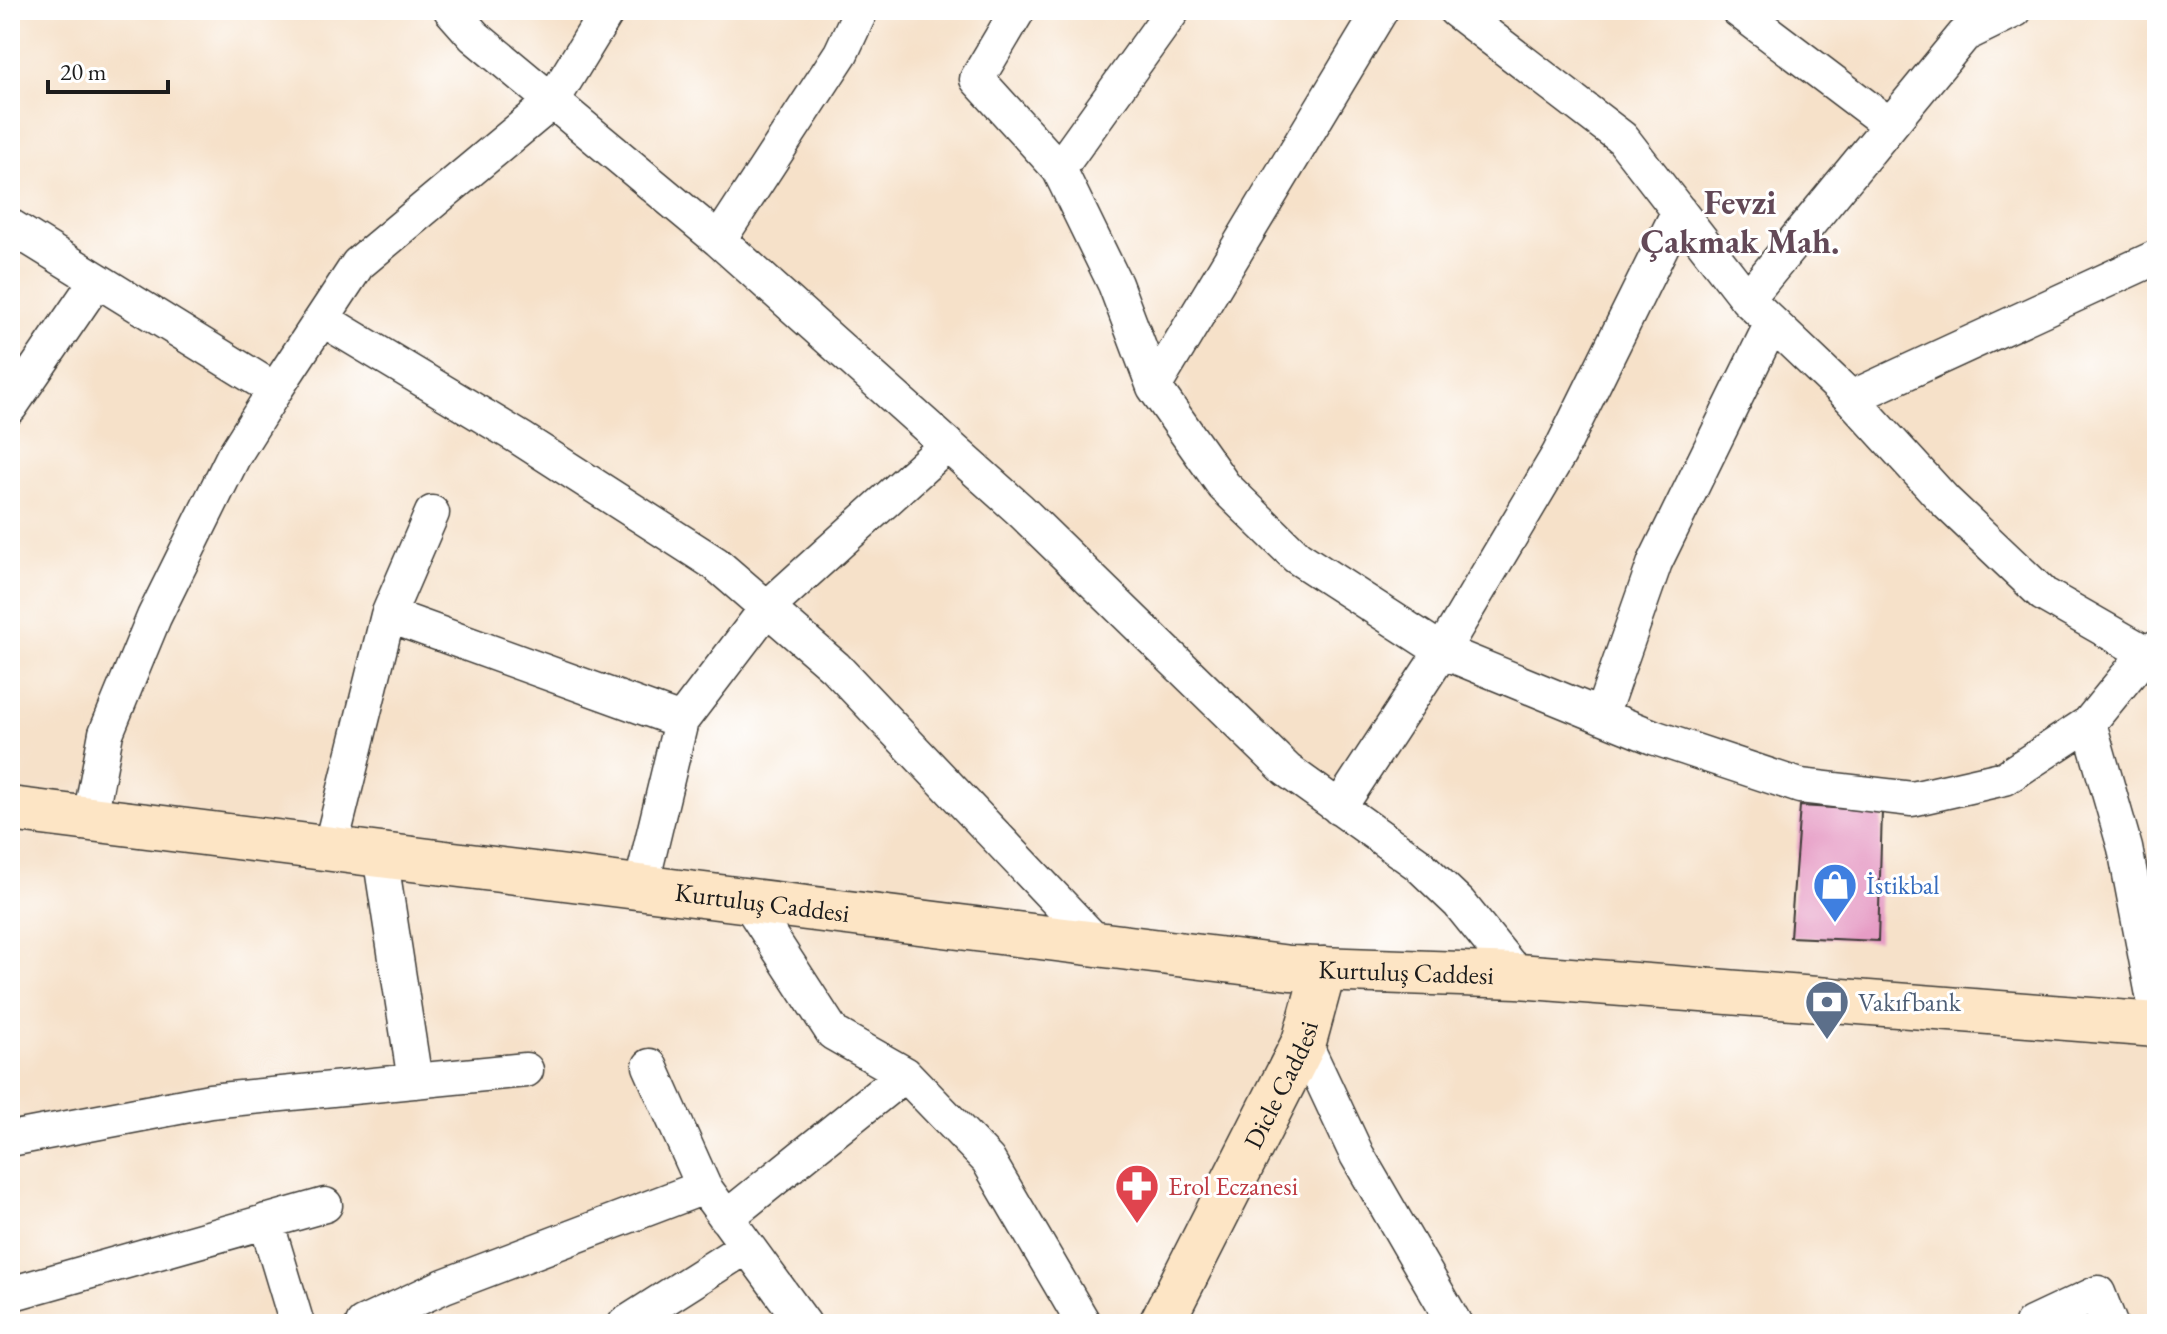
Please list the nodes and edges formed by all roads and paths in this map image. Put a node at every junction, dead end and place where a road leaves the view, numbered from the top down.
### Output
1 (451, 10) edge
2 (608, 10) edge
3 (861, 10) edge
4 (1018, 10) edge
5 (1173, 10) edge
6 (1381, 10) edge
7 (1455, 10) edge
8 (1738, 10) edge
9 (2015, 10) edge
10 (551, 103) junction
11 (1890, 125) junction
12 (1059, 169) junction
13 (1679, 211) junction
14 (10, 226) edge
15 (719, 240) junction
16 (2157, 257) edge
17 (97, 280) junction
18 (1747, 299) junction
19 (322, 319) junction
20 (1772, 323) junction
21 (1154, 387) junction
22 (275, 390) junction
23 (1851, 398) junction
24 (10, 407) edge
25 (947, 445) junction
26 (432, 513) dead end
27 (767, 608) junction
28 (388, 615) junction
29 (2152, 650) edge
30 (1442, 651) junction
31 (1601, 716) junction
32 (681, 721) junction
33 (2089, 723) junction
34 (1339, 808) junction
35 (10, 809) edge
36 (90, 818) junction
37 (330, 849) junction
38 (380, 855) junction
39 (641, 887) junction
40 (747, 900) junction
41 (1098, 944) junction
42 (1324, 969) junction
43 (1518, 976) junction
44 (2157, 1016) edge
45 (2157, 1025) edge
46 (1304, 1042) junction
47 (650, 1066) dead end
48 (526, 1070) dead end
49 (905, 1074) junction
50 (415, 1081) junction
51 (10, 1139) edge
52 (704, 1187) junction
53 (325, 1205) dead end
54 (726, 1218) junction
55 (266, 1221) junction
56 (746, 1247) junction
57 (10, 1294) edge
58 (790, 1318) edge
59 (297, 1324) edge
60 (363, 1324) edge
61 (625, 1324) edge
62 (1084, 1324) edge
63 (1161, 1324) edge
64 (1455, 1324) edge
65 (2032, 1324) edge
66 (2110, 1324) edge

1 - 10 street
2 - 10 street
3 - 15 street
4 - 12 street
5 - 12 street
6 - 21 street
7 - 13 street
8 - 11 street
9 - 11 street
10 - 15 street
10 - 19 street
11 - 18 street
12 - 21 street
13 - 18 street
13 - 30 street
14 - 17 street
15 - 25 street
16 - 23 street
17 - 22 street
17 - 24 street
18 - 20 street
19 - 22 street
19 - 27 street
20 - 23 street
20 - 31 street
21 - 30 street
22 - 36 street
23 - 29 street
25 - 27 street
25 - 34 street
26 - 28 street
27 - 32 street
27 - 41 street
28 - 32 street
28 - 37 street
29 - 33 street
30 - 31 street
30 - 34 street
31 - 33 street
32 - 39 street
33 - 44 street
34 - 43 street
35 - 36 main road, Kurtuluş Caddesi
36 - 37 main road, Kurtuluş Caddesi
37 - 38 main road, Kurtuluş Caddesi
38 - 39 main road, Kurtuluş Caddesi
38 - 50 street
39 - 40 main road, Kurtuluş Caddesi
40 - 41 main road, Kurtuluş Caddesi
40 - 49 street
41 - 42 main road, Kurtuluş Caddesi
42 - 43 main road, Kurtuluş Caddesi
42 - 46 main road, Dicle Caddesi
43 - 45 main road, Kurtuluş Caddesi
46 - 63 main road, Dicle Caddesi
46 - 64 street
47 - 52 street
48 - 50 street
49 - 54 street
49 - 62 street
50 - 51 street
52 - 54 street
52 - 60 street
53 - 55 street
54 - 56 street
55 - 57 street
55 - 59 street
56 - 58 street
56 - 61 street
65 - 66 street

